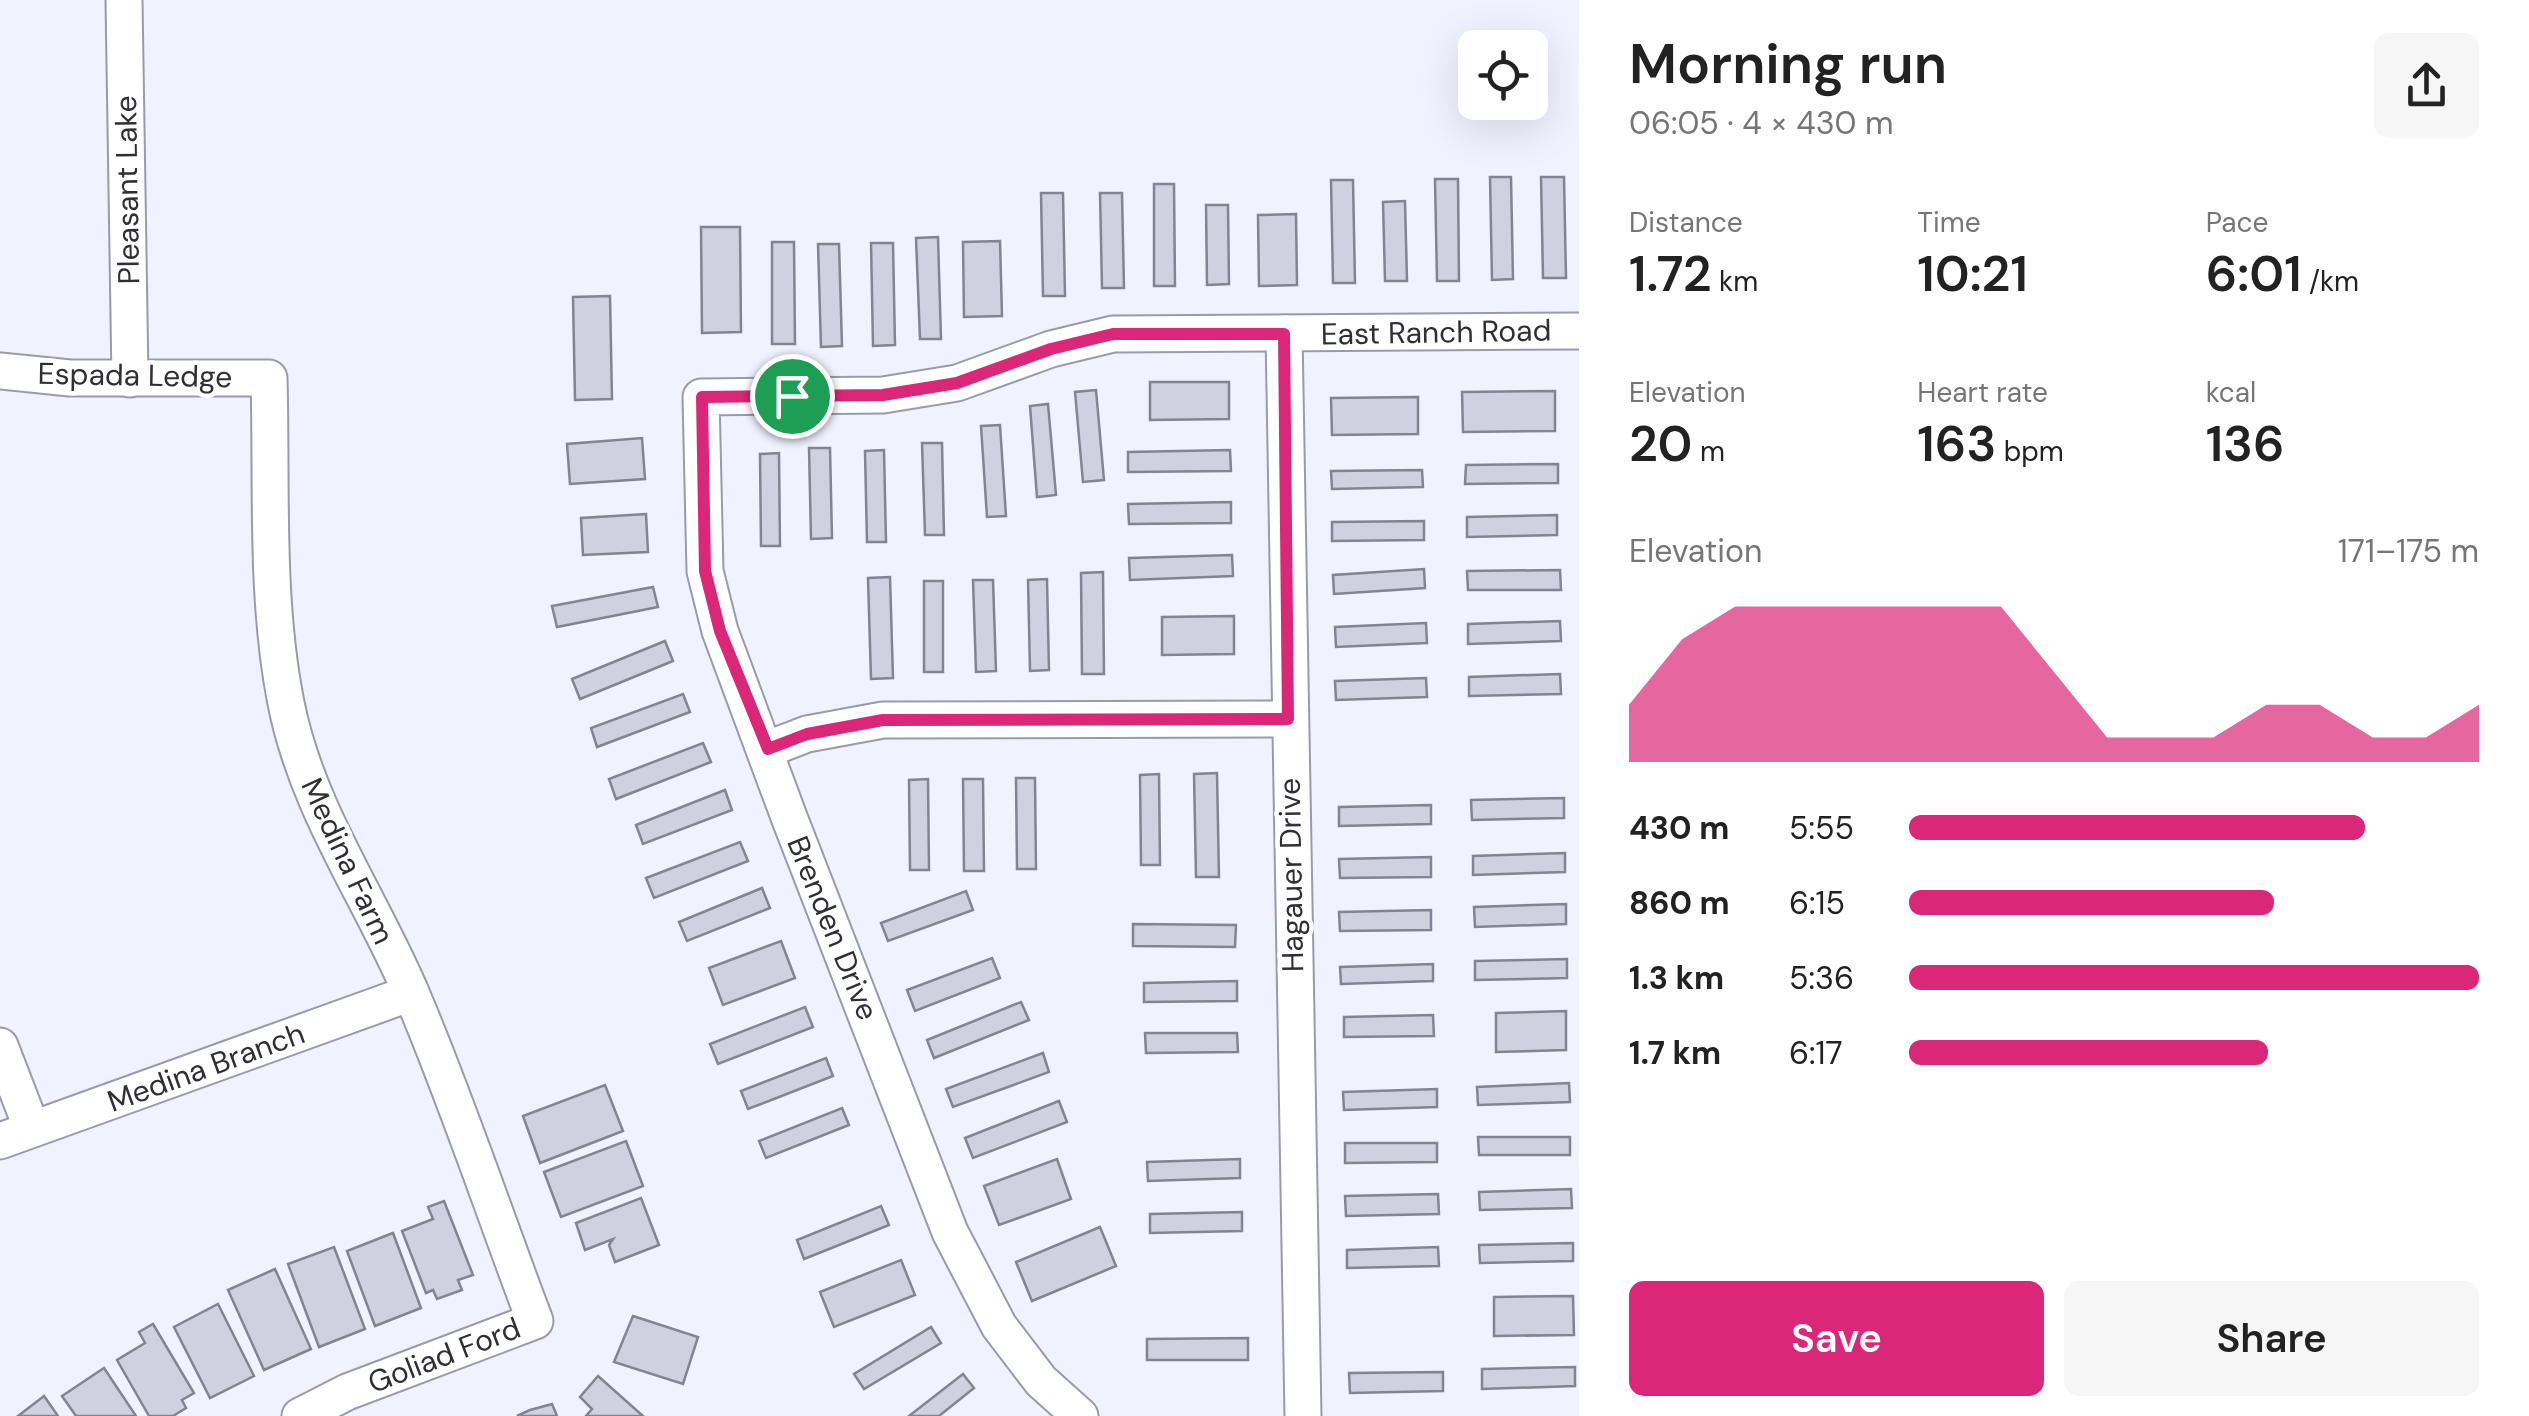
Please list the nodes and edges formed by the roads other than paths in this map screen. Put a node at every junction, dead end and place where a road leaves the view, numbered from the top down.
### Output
1 (124, 0) edge
2 (1579, 331) edge
3 (1284, 334) junction
4 (0, 371) edge
5 (269, 378) joint
6 (130, 379) junction
7 (702, 397) joint
8 (1288, 719) junction
9 (768, 749) junction
10 (412, 993) junction
11 (0, 1046) edge
12 (16, 1135) edge
13 (535, 1321) joint
14 (300, 1416) edge
15 (1080, 1416) edge
16 (1303, 1416) edge

1 - 6 street, Pleasant Lake
2 - 3 street, East Ranch Road
3 - 7 street, East Ranch Road
3 - 8 street, Hagauer Drive
4 - 6 street, Espada Ledge
5 - 6 street, Espada Ledge
5 - 10 street, Medina Farm
7 - 9 street, Brenden Drive
8 - 9 street
8 - 16 street, Hagauer Drive
9 - 15 street, Brenden Drive
10 - 12 street, Medina Branch
10 - 13 street, Medina Farm
11 - 12 street
13 - 14 street, Goliad Ford

